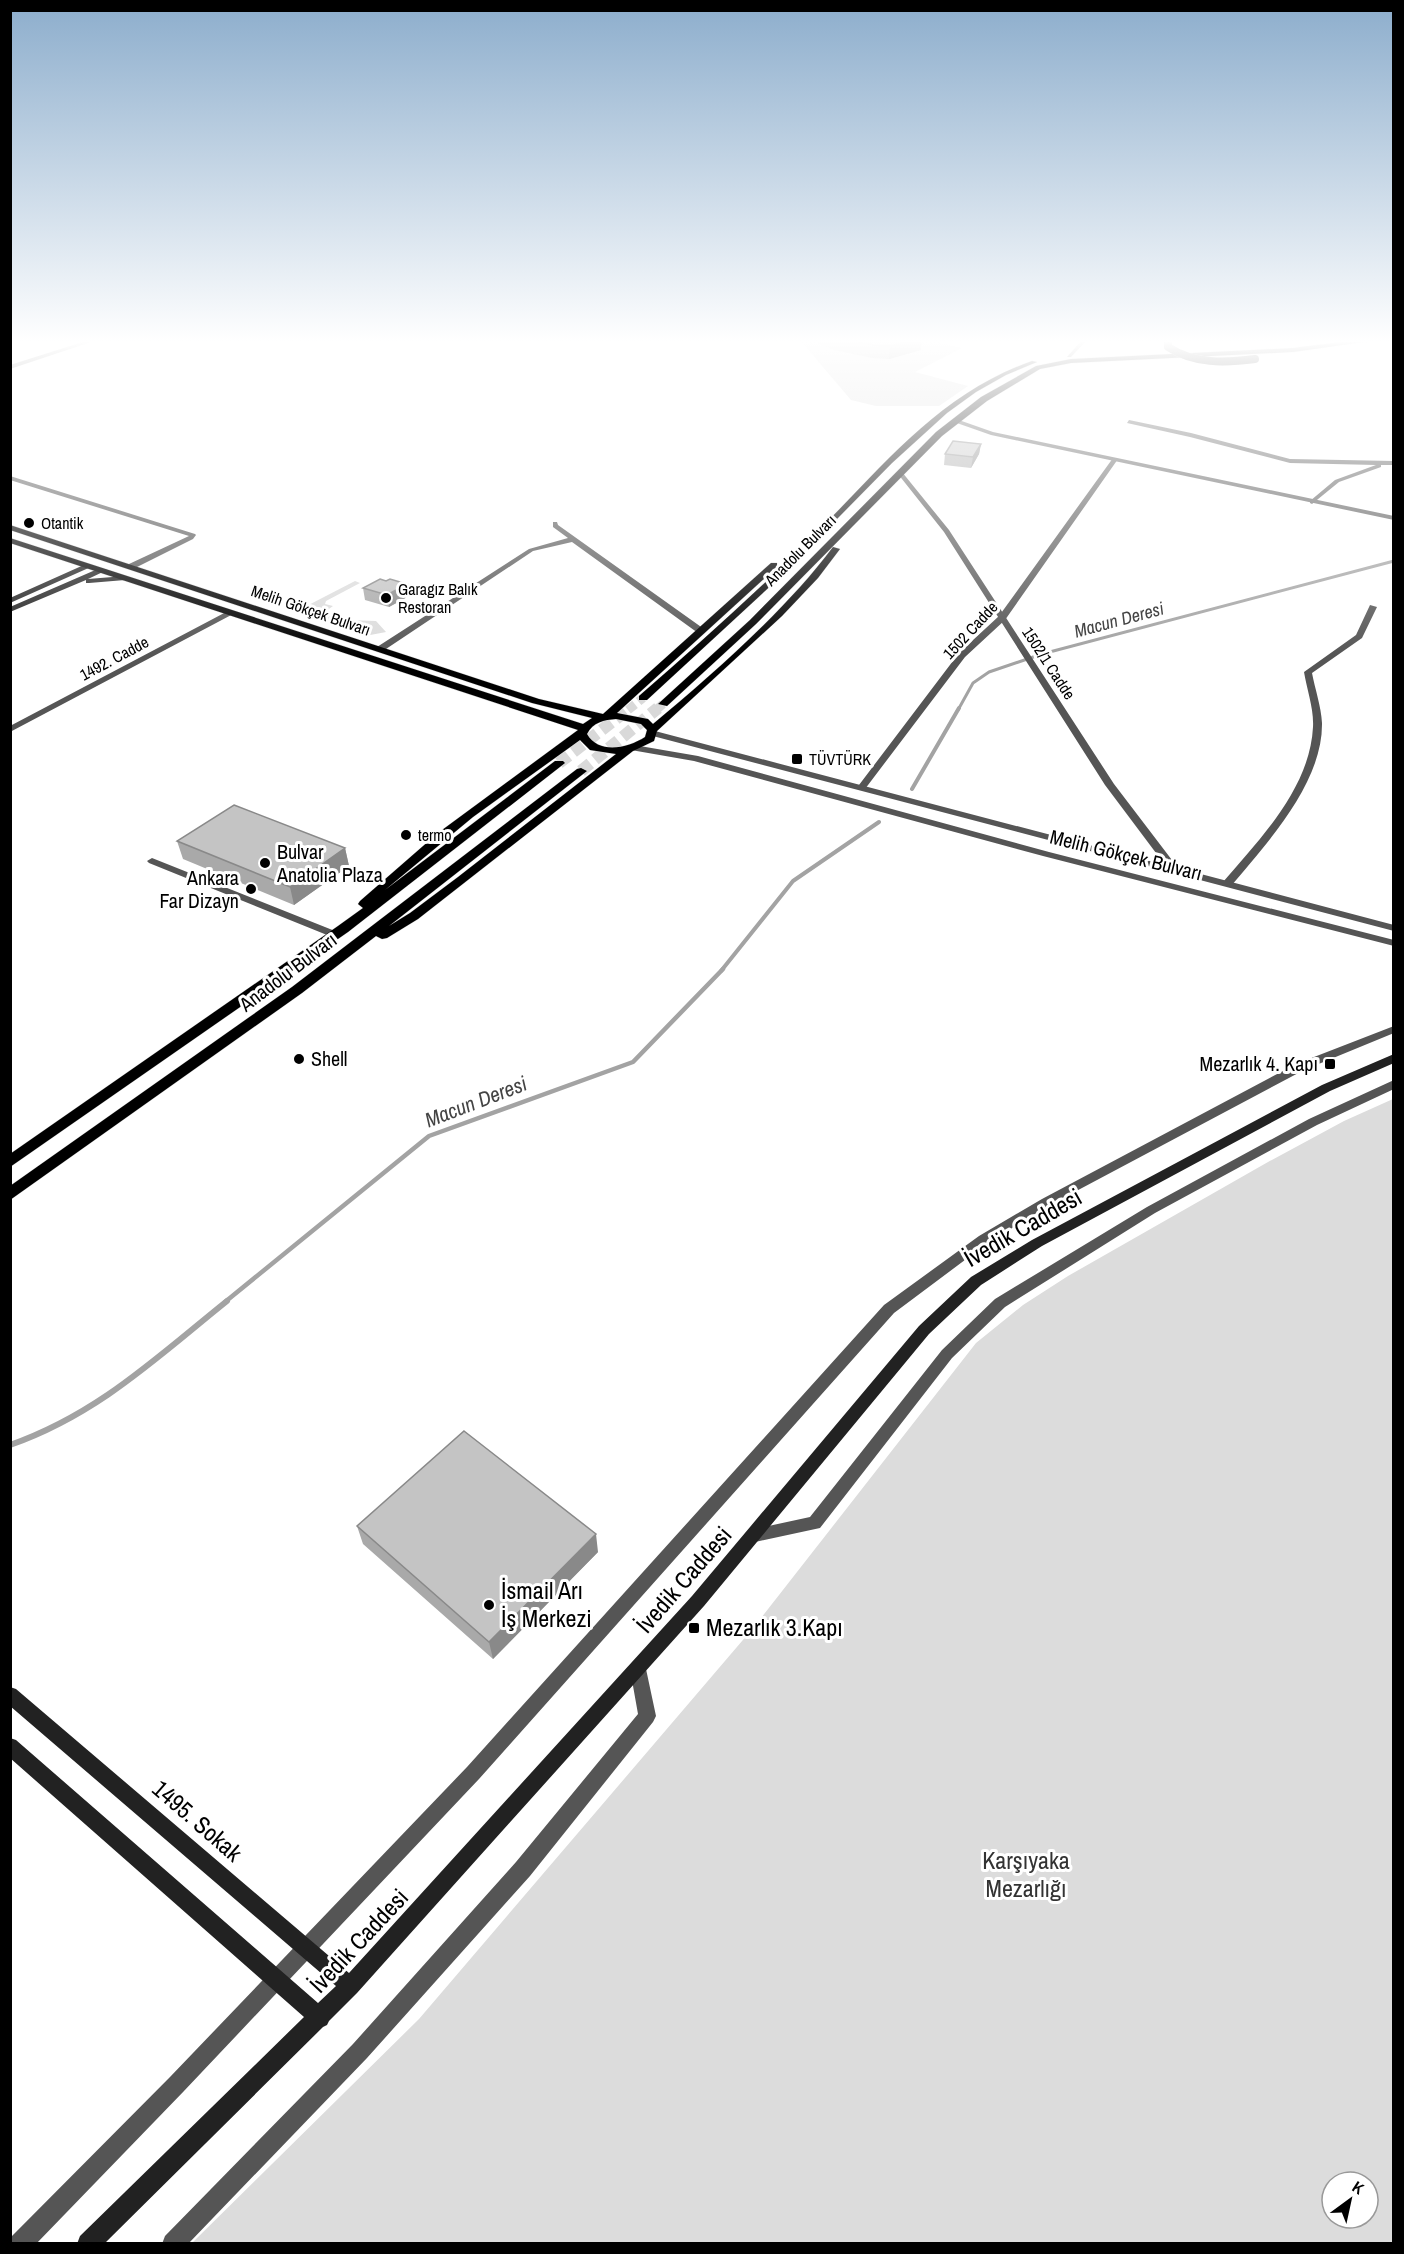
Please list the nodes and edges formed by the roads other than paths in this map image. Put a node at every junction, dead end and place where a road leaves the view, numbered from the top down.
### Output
1 (906, 445) edge
2 (928, 445) edge
3 (1052, 445) edge
4 (1230, 445) edge
5 (1115, 459) junction
6 (1394, 463) edge
7 (900, 473) junction
8 (12, 479) edge
9 (1312, 502) junction
10 (1394, 518) edge
11 (834, 520) junction
12 (555, 523) dead end
13 (10, 527) edge
14 (847, 527) junction
15 (574, 539) junction
16 (10, 540) edge
17 (108, 558) junction
18 (126, 564) junction
19 (89, 566) junction
20 (103, 570) junction
21 (125, 578) junction
22 (73, 583) junction
23 (13, 598) edge
24 (1373, 607) dead end
25 (10, 610) edge
26 (231, 613) junction
27 (1002, 618) junction
28 (701, 631) junction
29 (380, 649) junction
30 (630, 695) junction
31 (643, 698) tunnel mouth
32 (663, 704) tunnel mouth
33 (675, 712) junction
34 (605, 717) junction
35 (10, 730) edge
36 (582, 731) junction
37 (652, 732) junction
38 (631, 749) junction
39 (556, 759) junction
40 (602, 770) junction
41 (580, 771) tunnel mouth
42 (862, 787) junction
43 (849, 800) junction
44 (152, 861) dead end
45 (1174, 870) junction
46 (1227, 884) junction
47 (1394, 928) edge
48 (340, 932) junction
49 (1394, 943) edge
50 (328, 966) junction
51 (1394, 1029) edge
52 (1394, 1058) edge
53 (1394, 1084) edge
54 (10, 1162) edge
55 (10, 1194) edge
56 (755, 1535) junction
57 (638, 1669) junction
58 (10, 1695) edge
59 (10, 1746) edge
60 (306, 1949) junction
61 (276, 1980) junction
62 (350, 1986) junction
63 (320, 2018) junction
64 (20, 2244) edge
65 (88, 2244) edge
66 (173, 2244) edge

1 - 11 main road, Anadolu Bulvarı
2 - 7 main road, Anadolu Bulvarı
3 - 5 street
4 - 6 street
5 - 9 street
5 - 27 street, 1502 Cadde
6 - 9 street
7 - 14 main road, Anadolu Bulvarı
7 - 27 street, 1502/1 Cadde
8 - 18 street
9 - 10 street
11 - 28 main road, Anadolu Bulvarı
11 - 31 main road, Anadolu Bulvarı
12 - 15 street
13 - 17 main road, Melih Gökçek Bulvarı
14 - 32 main road, Anadolu Bulvarı
14 - 33 main road
15 - 28 street
15 - 29 street
16 - 19 main road, Melih Gökçek Bulvarı
17 - 18 main road, Melih Gökçek Bulvarı
17 - 19 main road
18 - 20 main road
18 - 29 main road, Melih Gökçek Bulvarı
19 - 20 main road, Melih Gökçek Bulvarı
19 - 23 main road
20 - 21 main road, Melih Gökçek Bulvarı
20 - 22 main road
21 - 22 main road
21 - 26 main road, Melih Gökçek Bulvarı
22 - 25 main road
24 - 46 street
26 - 35 street, 1492. Cadde
26 - 36 main road, Melih Gökçek Bulvarı
27 - 42 street, 1502 Cadde
27 - 45 street, 1502/1 Cadde
28 - 30 main road, Anadolu Bulvarı
29 - 34 main road, Melih Gökçek Bulvarı
30 - 33 main road
30 - 34 main road, Anadolu Bulvarı
33 - 37 main road
34 - 36 main road, Anadolu Bulvarı
34 - 37 main road, Melih Gökçek Bulvarı
36 - 38 main road, Melih Gökçek Bulvarı
36 - 39 main road, Anadolu Bulvarı
37 - 38 main road
37 - 42 street, Melih Gökçek Bulvarı
38 - 40 main road
38 - 43 street, Melih Gökçek Bulvarı
39 - 40 main road
39 - 48 main road, Anadolu Bulvarı
40 - 50 main road
41 - 50 main road, Anadolu Bulvarı
42 - 43 street
42 - 45 street, Melih Gökçek Bulvarı
43 - 49 street, Melih Gökçek Bulvarı
44 - 48 street
45 - 46 street, Melih Gökçek Bulvarı
46 - 47 street, Melih Gökçek Bulvarı
48 - 54 main road, Anadolu Bulvarı
50 - 55 main road, Anadolu Bulvarı
51 - 60 street
52 - 56 main road, İvedik Caddesi
53 - 56 street
56 - 57 main road, İvedik Caddesi
57 - 62 main road, İvedik Caddesi
57 - 66 street
58 - 60 main road, 1495. Sokak
59 - 61 main road
60 - 61 street
60 - 62 main road, 1495. Sokak
61 - 63 main road
61 - 64 street
62 - 63 main road, İvedik Caddesi
63 - 65 main road, İvedik Caddesi

